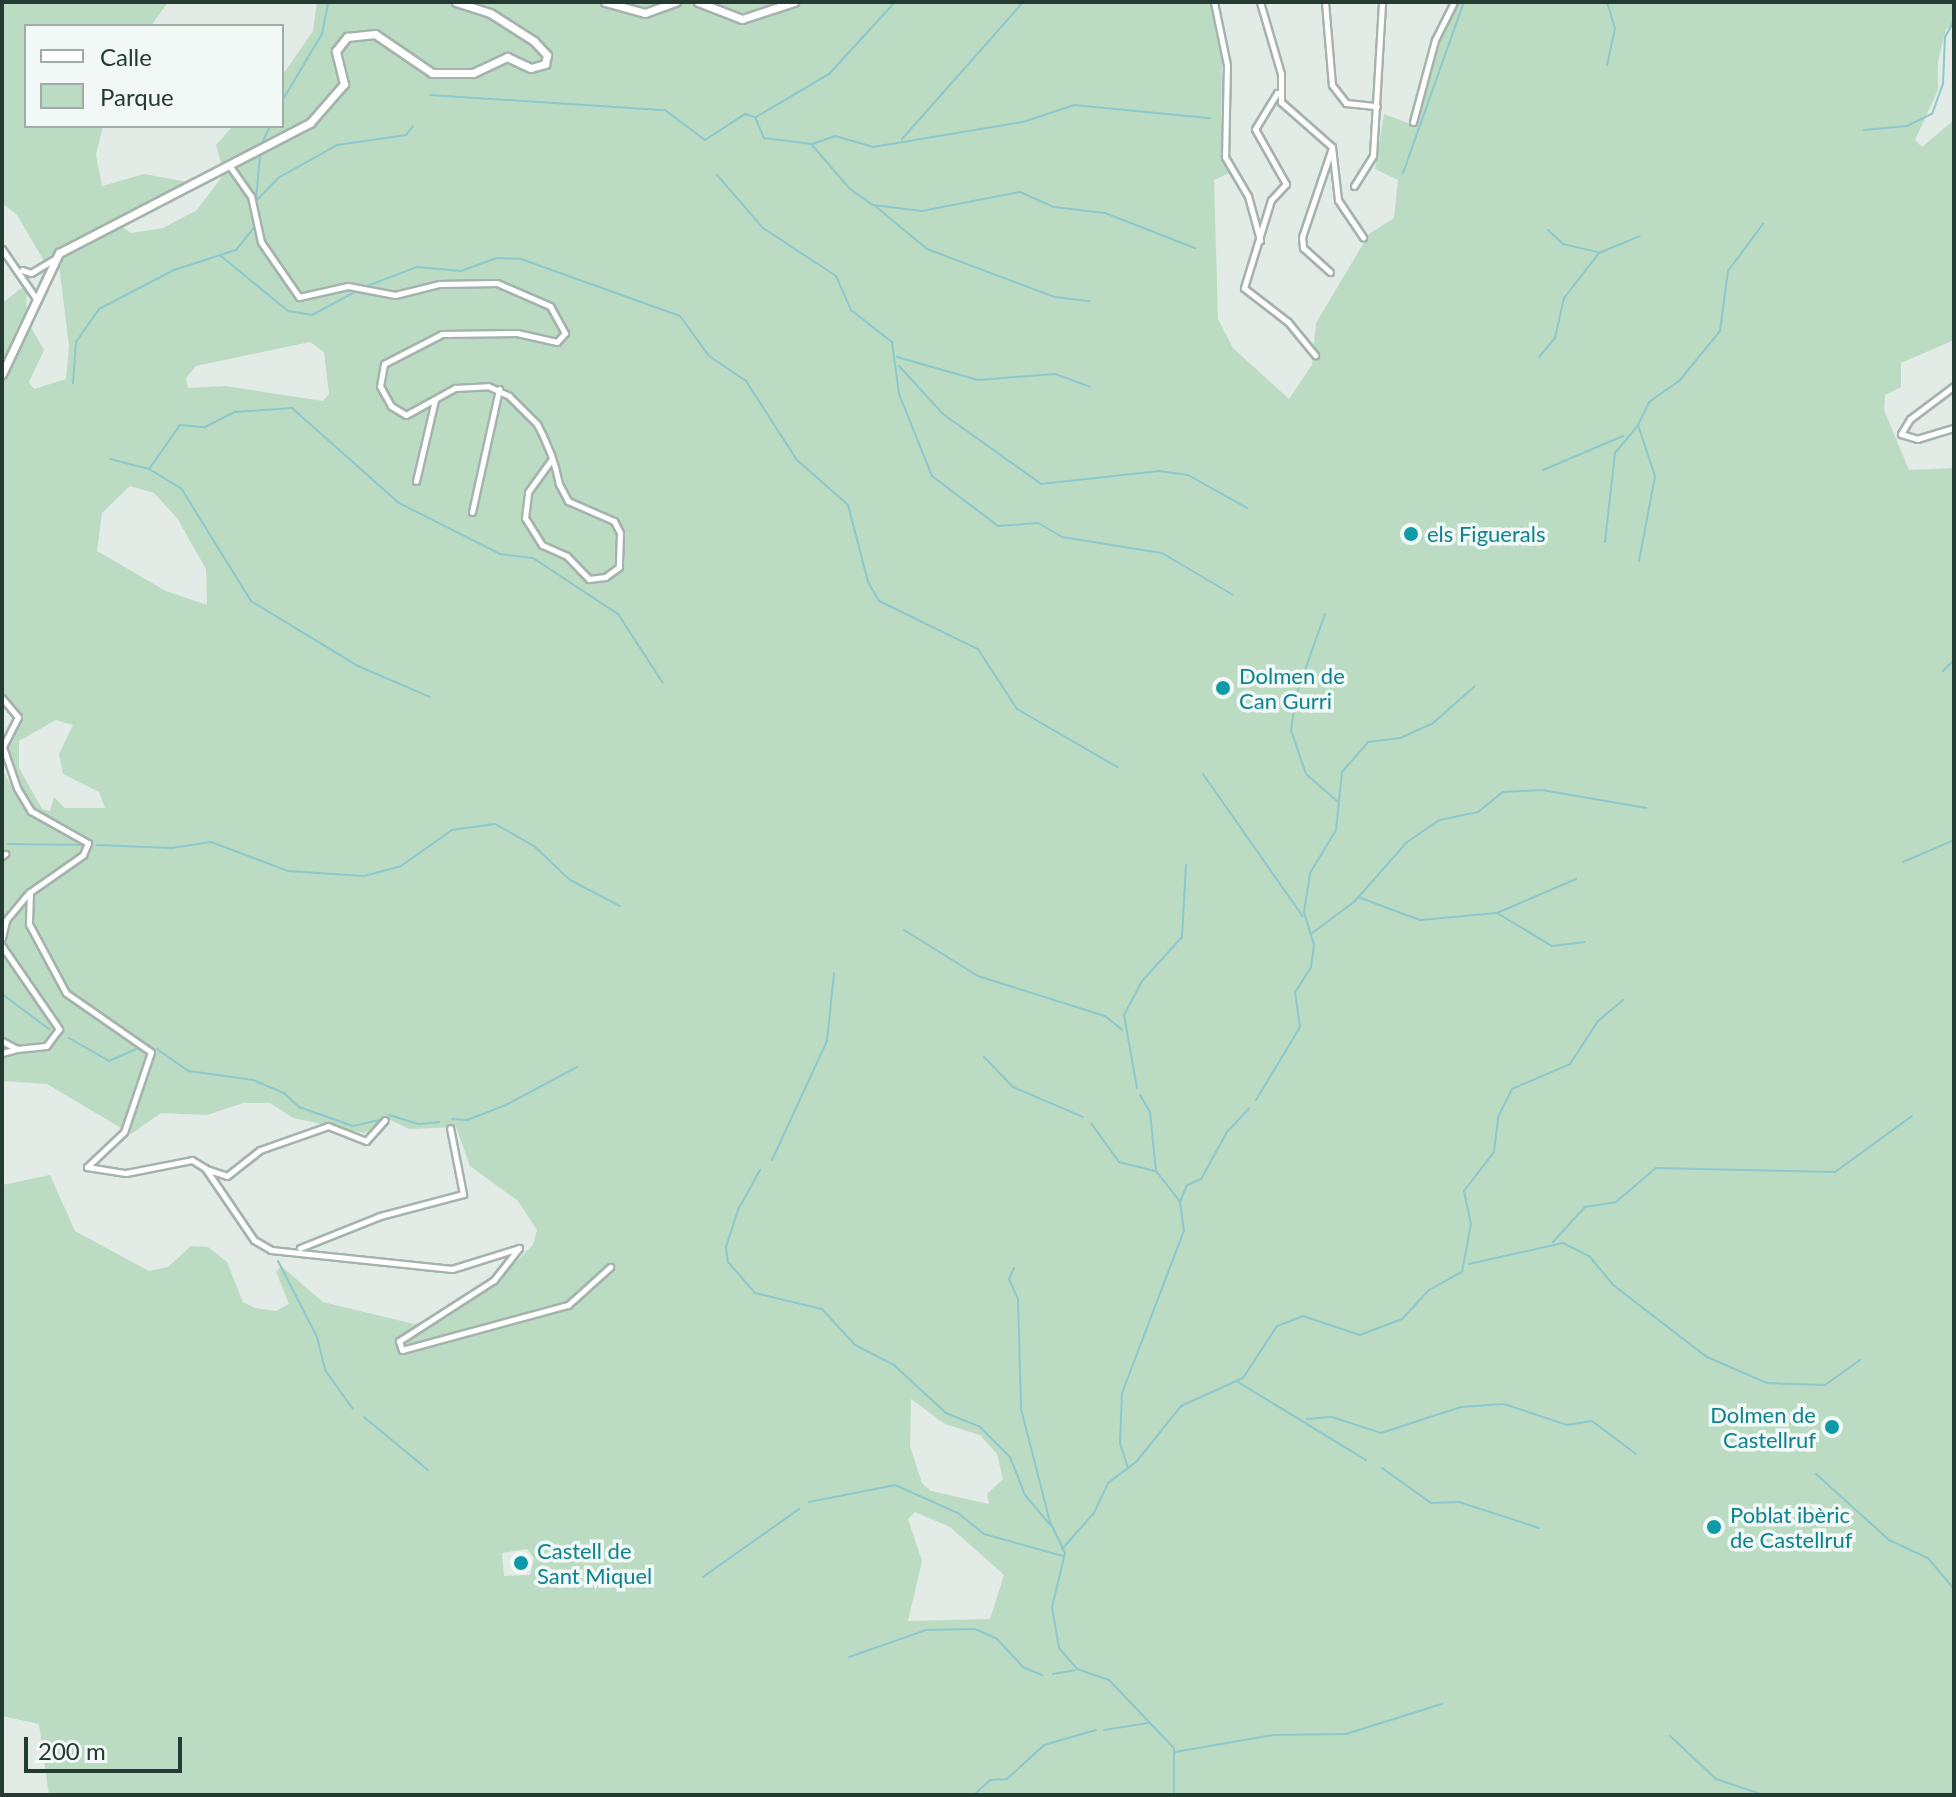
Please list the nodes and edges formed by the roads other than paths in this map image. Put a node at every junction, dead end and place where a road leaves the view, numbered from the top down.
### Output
1 (456, 2) edge
2 (605, 2) edge
3 (676, 2) edge
4 (698, 2) edge
5 (794, 2) edge
6 (1214, 2) edge
7 (1260, 2) edge
8 (1325, 2) edge
9 (1382, 2) edge
10 (1454, 2) edge
11 (1277, 93) junction
12 (1377, 106) junction
13 (1413, 122) dead end
14 (1332, 147) junction
15 (229, 164) junction
16 (1354, 186) dead end
17 (1363, 237) dead end
18 (1260, 241) junction
19 (2, 249) edge
20 (53, 260) junction
21 (18, 267) junction
22 (25, 272) junction
23 (1330, 272) dead end
24 (41, 279) junction
25 (31, 288) junction
26 (37, 300) junction
27 (1315, 355) dead end
28 (2, 374) edge
29 (1954, 386) edge
30 (499, 389) junction
31 (435, 400) junction
32 (1954, 428) edge
33 (552, 459) junction
34 (416, 481) dead end
35 (472, 512) dead end
36 (2, 698) edge
37 (30, 892) junction
38 (2, 938) edge
39 (2, 948) edge
40 (2, 1041) edge
41 (17, 1049) junction
42 (2, 1053) edge
43 (385, 1120) dead end
44 (450, 1128) dead end
45 (205, 1168) junction
46 (299, 1249) junction
47 (610, 1267) dead end

1 - 15 main road
2 - 3 main road
4 - 5 main road
6 - 18 street
7 - 11 street
8 - 12 street
9 - 12 street
10 - 13 street
11 - 14 street
11 - 18 street
12 - 16 street
14 - 17 street
14 - 23 street
15 - 20 main road
15 - 31 street
18 - 27 street
19 - 21 street
20 - 22 street
20 - 24 main road
21 - 22 street
21 - 25 street
22 - 24 street
24 - 25 street
24 - 26 main road
25 - 26 street
26 - 28 main road
29 - 32 street
30 - 31 street
30 - 33 street
30 - 35 street
31 - 34 street
33 - 33 street
36 - 37 street
37 - 38 street
37 - 45 street
39 - 41 street
40 - 41 street
41 - 42 street
43 - 45 street
44 - 46 street
45 - 46 street
46 - 47 street

